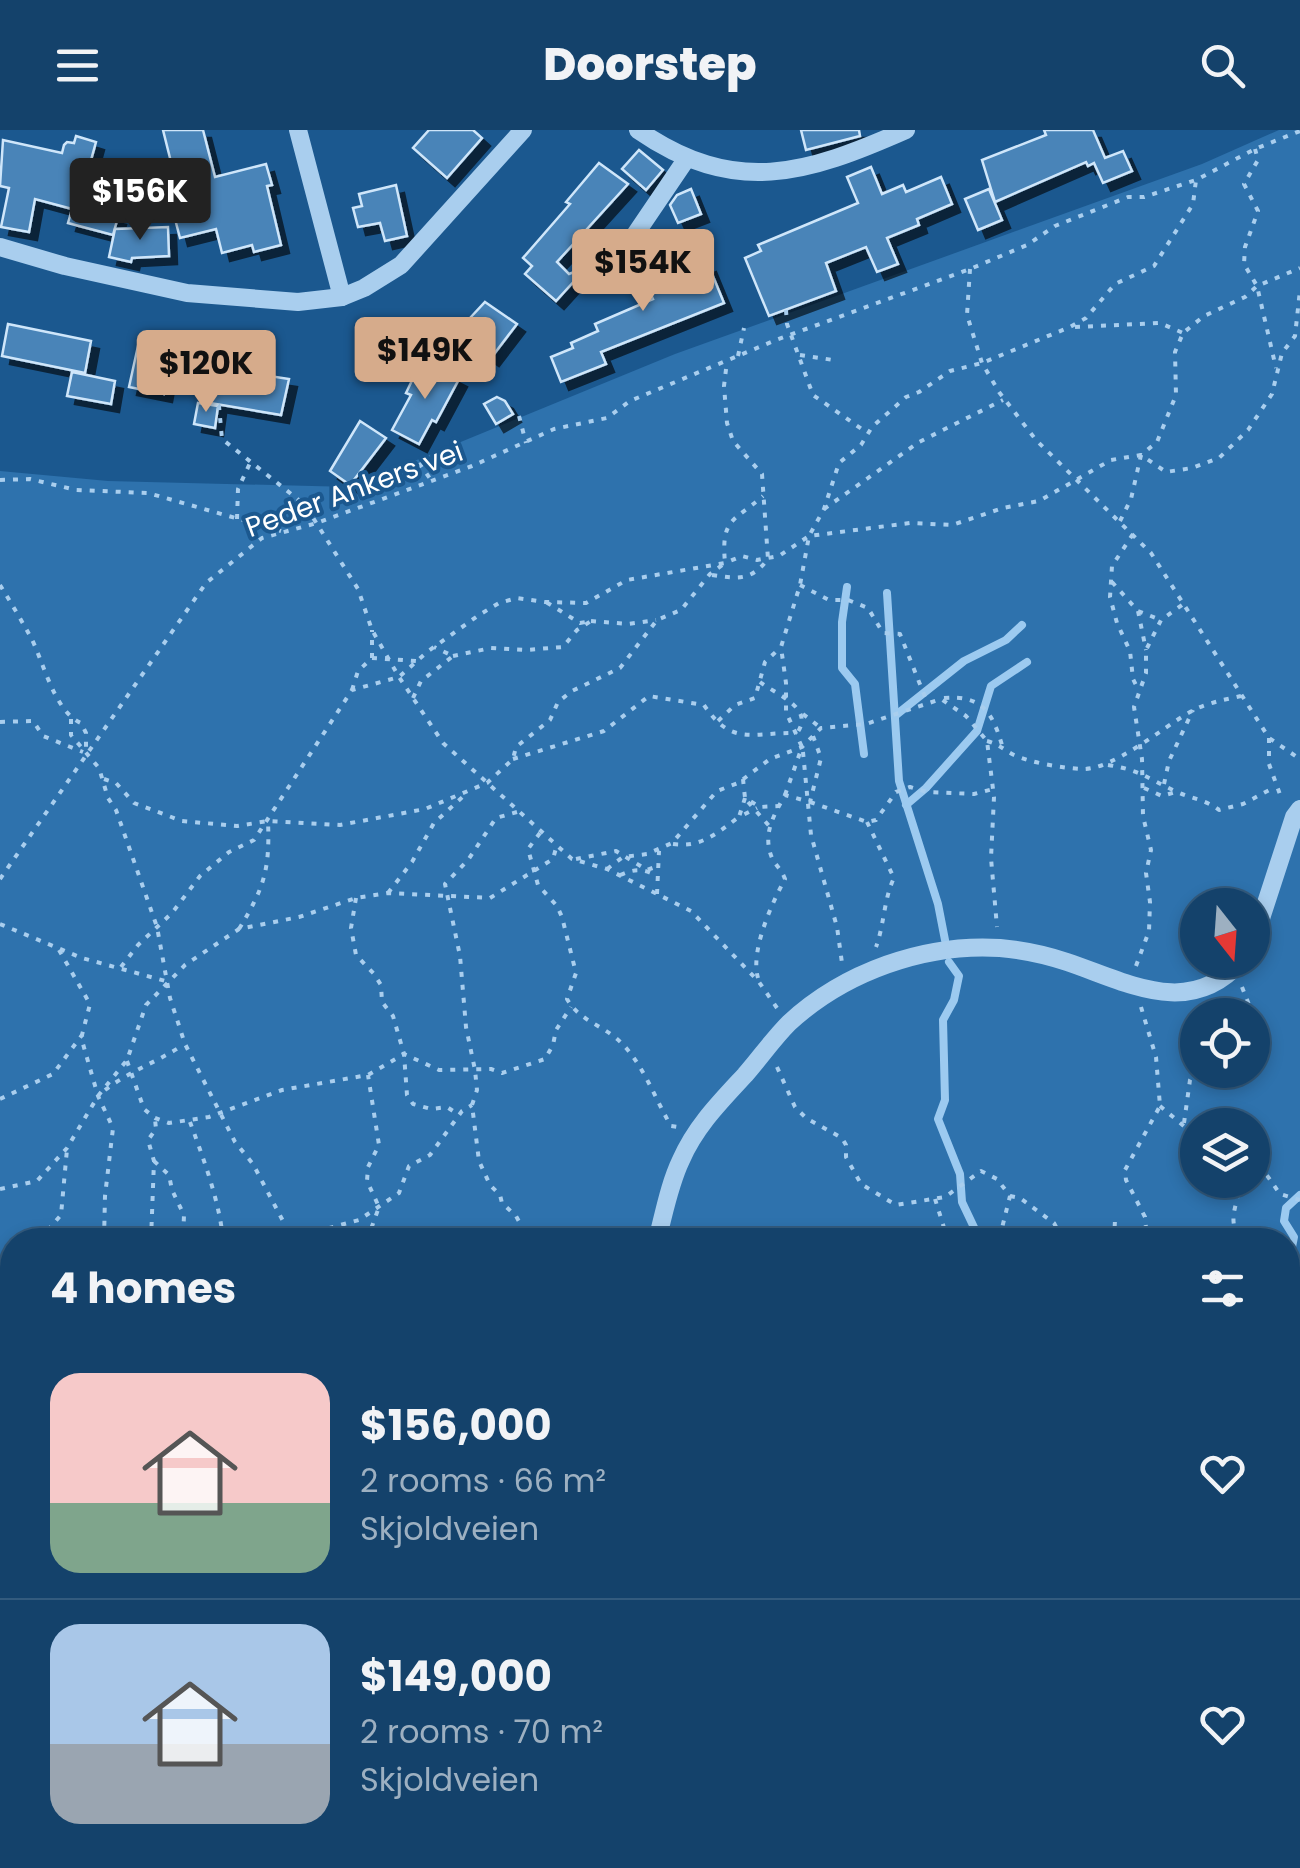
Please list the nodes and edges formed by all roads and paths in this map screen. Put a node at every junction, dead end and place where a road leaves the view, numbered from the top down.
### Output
1 (298, 130) edge
2 (523, 130) edge
3 (638, 130) edge
4 (906, 130) edge
5 (1300, 130) edge
6 (1255, 149) junction
7 (687, 158) junction
8 (1196, 180) junction
9 (0, 248) edge
10 (626, 248) dead end
11 (1300, 268) edge
12 (970, 269) junction
13 (1257, 286) junction
14 (1300, 290) edge
15 (342, 297) junction
16 (786, 310) dead end
17 (1070, 327) junction
18 (744, 328) dead end
19 (1183, 333) junction
20 (791, 334) junction
21 (800, 355) junction
22 (738, 356) junction
23 (833, 360) dead end
24 (727, 361) junction
25 (982, 363) junction
26 (1277, 374) junction
27 (207, 399) dead end
28 (1004, 399) junction
29 (519, 416) dead end
30 (866, 433) junction
31 (526, 443) junction
32 (1141, 455) junction
33 (422, 462) dead end
34 (250, 463) junction
35 (1077, 478) junction
36 (0, 480) edge
37 (431, 480) junction
38 (763, 496) junction
39 (824, 508) junction
40 (237, 520) junction
41 (1120, 520) junction
42 (318, 523) junction
43 (282, 530) junction
44 (1133, 534) junction
45 (809, 536) junction
46 (768, 559) junction
47 (725, 563) junction
48 (710, 574) junction
49 (1112, 582) junction
50 (0, 585) edge
51 (800, 585) junction
52 (546, 602) junction
53 (1182, 605) junction
54 (1138, 611) junction
55 (657, 620) junction
56 (1161, 620) junction
57 (590, 622) junction
58 (372, 630) junction
59 (781, 646) junction
60 (433, 647) junction
61 (1146, 650) junction
62 (452, 656) junction
63 (372, 658) junction
64 (390, 658) junction
65 (416, 661) junction
66 (399, 677) junction
67 (760, 682) junction
68 (352, 690) junction
69 (1140, 692) junction
70 (1241, 696) junction
71 (413, 698) junction
72 (942, 699) junction
73 (785, 700) junction
74 (928, 702) junction
75 (1193, 710) junction
76 (802, 714) junction
77 (71, 718) junction
78 (718, 721) junction
79 (0, 722) edge
80 (821, 728) junction
81 (797, 732) junction
82 (814, 736) junction
83 (1269, 738) junction
84 (987, 741) junction
85 (1002, 745) junction
86 (1140, 746) junction
87 (802, 748) junction
88 (86, 752) junction
89 (512, 758) junction
90 (1300, 760) edge
91 (1108, 765) junction
92 (1142, 772) junction
93 (743, 777) junction
94 (104, 779) junction
95 (486, 783) junction
96 (1164, 784) junction
97 (1142, 787) junction
98 (1275, 787) junction
99 (472, 789) junction
100 (993, 789) junction
101 (1176, 792) junction
102 (785, 795) junction
103 (746, 798) junction
104 (810, 802) junction
105 (778, 806) junction
106 (760, 807) junction
107 (752, 810) junction
108 (517, 812) junction
109 (1297, 813) edge
110 (739, 817) junction
111 (268, 821) junction
112 (866, 822) junction
113 (771, 828) junction
114 (540, 833) junction
115 (672, 843) junction
116 (556, 848) junction
117 (659, 850) junction
118 (629, 856) junction
119 (572, 859) junction
120 (658, 866) junction
121 (608, 869) junction
122 (646, 870) junction
123 (532, 872) junction
124 (620, 875) junction
125 (656, 876) junction
126 (0, 879) edge
127 (388, 893) junction
128 (1270, 893) edge
129 (657, 894) junction
130 (448, 897) junction
131 (356, 898) junction
132 (0, 924) edge
133 (157, 927) junction
134 (239, 929) junction
135 (999, 948) junction
136 (59, 950) junction
137 (1140, 954) dead end
138 (121, 968) junction
139 (880, 968) junction
140 (1223, 978) edge
141 (168, 982) junction
142 (759, 982) junction
143 (839, 988) junction
144 (1145, 988) junction
145 (1185, 992) junction
146 (1244, 993) dead end
147 (1246, 998) edge
148 (770, 999) dead end
149 (571, 1007) junction
150 (82, 1035) junction
151 (185, 1044) junction
152 (764, 1052) junction
153 (404, 1054) junction
154 (126, 1060) junction
155 (475, 1070) junction
156 (129, 1072) junction
157 (368, 1075) junction
158 (98, 1096) junction
159 (0, 1098) edge
160 (472, 1106) junction
161 (1160, 1106) junction
162 (1186, 1108) edge
163 (219, 1111) junction
164 (459, 1114) junction
165 (155, 1118) junction
166 (1180, 1121) edge
167 (190, 1122) junction
168 (693, 1136) junction
169 (67, 1148) junction
170 (154, 1161) junction
171 (1270, 1181) edge
172 (0, 1189) edge
173 (1010, 1196) junction
174 (1240, 1198) edge
175 (935, 1199) junction
176 (1300, 1200) edge
177 (379, 1207) junction
178 (1115, 1220) dead end
179 (50, 1228) edge
180 (104, 1228) edge
181 (151, 1228) edge
182 (183, 1228) edge
183 (222, 1228) edge
184 (287, 1228) edge
185 (329, 1228) edge
186 (371, 1228) edge
187 (522, 1228) edge
188 (660, 1228) edge
189 (943, 1228) edge
190 (1002, 1228) edge
191 (1057, 1228) edge
192 (1115, 1228) edge
193 (1146, 1228) edge
194 (1240, 1228) edge

1 - 15 street
2 - 15 street
3 - 7 street
4 - 7 street
5 - 6 path, Peder Ankers vei
6 - 8 path, Peder Ankers vei
6 - 13 path
7 - 10 street
8 - 12 path, Peder Ankers vei
8 - 17 path
9 - 15 street
11 - 13 path
12 - 20 path, Peder Ankers vei
12 - 25 path
13 - 19 path
13 - 26 path
14 - 26 path
16 - 20 path
17 - 19 path
17 - 25 path
18 - 22 path
19 - 32 path
20 - 21 path
20 - 22 path, Peder Ankers vei
21 - 23 path
21 - 30 path
22 - 24 path, Peder Ankers vei
24 - 31 path, Peder Ankers vei
24 - 38 path
25 - 28 path
25 - 30 path
26 - 32 path
27 - 34 path
28 - 35 path
28 - 39 path
29 - 31 path
30 - 39 path
31 - 37 path, Peder Ankers vei
32 - 35 path
32 - 41 path
33 - 37 path
34 - 40 path
34 - 42 path
35 - 41 path
35 - 45 path
36 - 40 path
37 - 42 path, Peder Ankers vei
38 - 46 path
38 - 47 path
39 - 45 path
40 - 43 path
41 - 44 path
42 - 43 path, Peder Ankers vei
42 - 58 path
43 - 88 path, Peder Ankers vei
44 - 49 path
44 - 53 path
45 - 46 path
45 - 51 path
46 - 47 path
46 - 48 path
47 - 48 path
47 - 52 path
48 - 55 path
49 - 54 path
49 - 69 path
50 - 77 path
51 - 59 path
51 - 74 path
52 - 57 path
52 - 60 path
53 - 56 path
53 - 70 path
54 - 56 path
54 - 61 path
55 - 57 path
55 - 89 path
56 - 61 path
57 - 62 path
58 - 63 path
58 - 64 path
59 - 67 path
59 - 73 path
60 - 62 path
60 - 65 path
61 - 69 path
62 - 71 path
63 - 64 path
63 - 68 path
64 - 65 path
64 - 66 path
65 - 66 path
66 - 68 path
66 - 71 path
67 - 73 path
67 - 78 path
68 - 111 path
69 - 86 path
70 - 75 path
70 - 83 path
71 - 95 path
72 - 74 path
72 - 84 path
72 - 85 path
73 - 76 path
73 - 81 path
74 - 80 path
75 - 86 path
75 - 96 path
76 - 80 path
76 - 81 path
77 - 88 path
77 - 88 path
78 - 81 path
78 - 89 path
79 - 88 path
80 - 82 path
81 - 87 path
82 - 87 path
82 - 104 path
83 - 90 path
83 - 98 path
84 - 85 path
84 - 100 path
85 - 91 path
86 - 91 path
86 - 92 path
87 - 93 path
87 - 102 path
87 - 104 path
88 - 94 path
88 - 126 path, Peder Ankers vei
89 - 95 path
91 - 92 path
92 - 96 path
92 - 97 path
93 - 103 path
93 - 115 path
94 - 111 path
94 - 133 path
95 - 99 path
95 - 108 path
96 - 101 path
97 - 101 path
97 - 137 path
98 - 101 path
98 - 109 path
99 - 111 path
99 - 127 path
100 - 112 path
100 - 135 path
102 - 104 path
102 - 105 path
103 - 106 path
103 - 107 path
103 - 110 path
104 - 112 path
104 - 143 path
105 - 106 path
105 - 113 path
106 - 107 path
107 - 110 path
107 - 113 path
108 - 114 path
108 - 130 path
109 - 128 street
110 - 115 path
111 - 133 path
111 - 134 path
112 - 139 path
113 - 142 path
114 - 116 path
114 - 123 path
115 - 117 path
116 - 119 path
116 - 123 path
117 - 118 path
117 - 120 path
118 - 119 path
118 - 121 path
118 - 122 path
119 - 121 path
120 - 122 path
120 - 125 path
121 - 124 path
122 - 124 path
122 - 125 path
123 - 130 path
123 - 149 path
124 - 129 path
125 - 129 path
127 - 130 path
127 - 131 path
129 - 142 path
130 - 155 path
131 - 134 path
131 - 153 path
132 - 136 path
133 - 138 path
133 - 141 path
134 - 141 path
135 - 139 street
135 - 144 street
136 - 138 path
136 - 150 path
138 - 141 path
139 - 143 street
140 - 145 street
141 - 151 path
141 - 154 path
142 - 148 path
143 - 152 street
144 - 145 street
144 - 161 path
145 - 162 path
146 - 147 path
149 - 155 path
149 - 168 path
150 - 158 path
150 - 159 path
151 - 156 path
151 - 163 path
152 - 168 street
152 - 175 path
153 - 155 path
153 - 157 path
153 - 164 path
154 - 156 path
154 - 158 path
155 - 160 path
156 - 158 path
156 - 165 path
157 - 163 path
157 - 177 path
158 - 169 path
158 - 180 path
160 - 164 path
160 - 187 path
161 - 166 path
161 - 193 path
163 - 167 path
163 - 184 path
164 - 177 path
165 - 167 path
165 - 170 path
167 - 183 path
168 - 188 street
169 - 172 path
169 - 179 path
170 - 181 path
170 - 182 path
171 - 176 path
173 - 175 path
173 - 190 path
173 - 191 path
174 - 194 path
175 - 189 path
177 - 185 path
177 - 186 path
178 - 192 path

